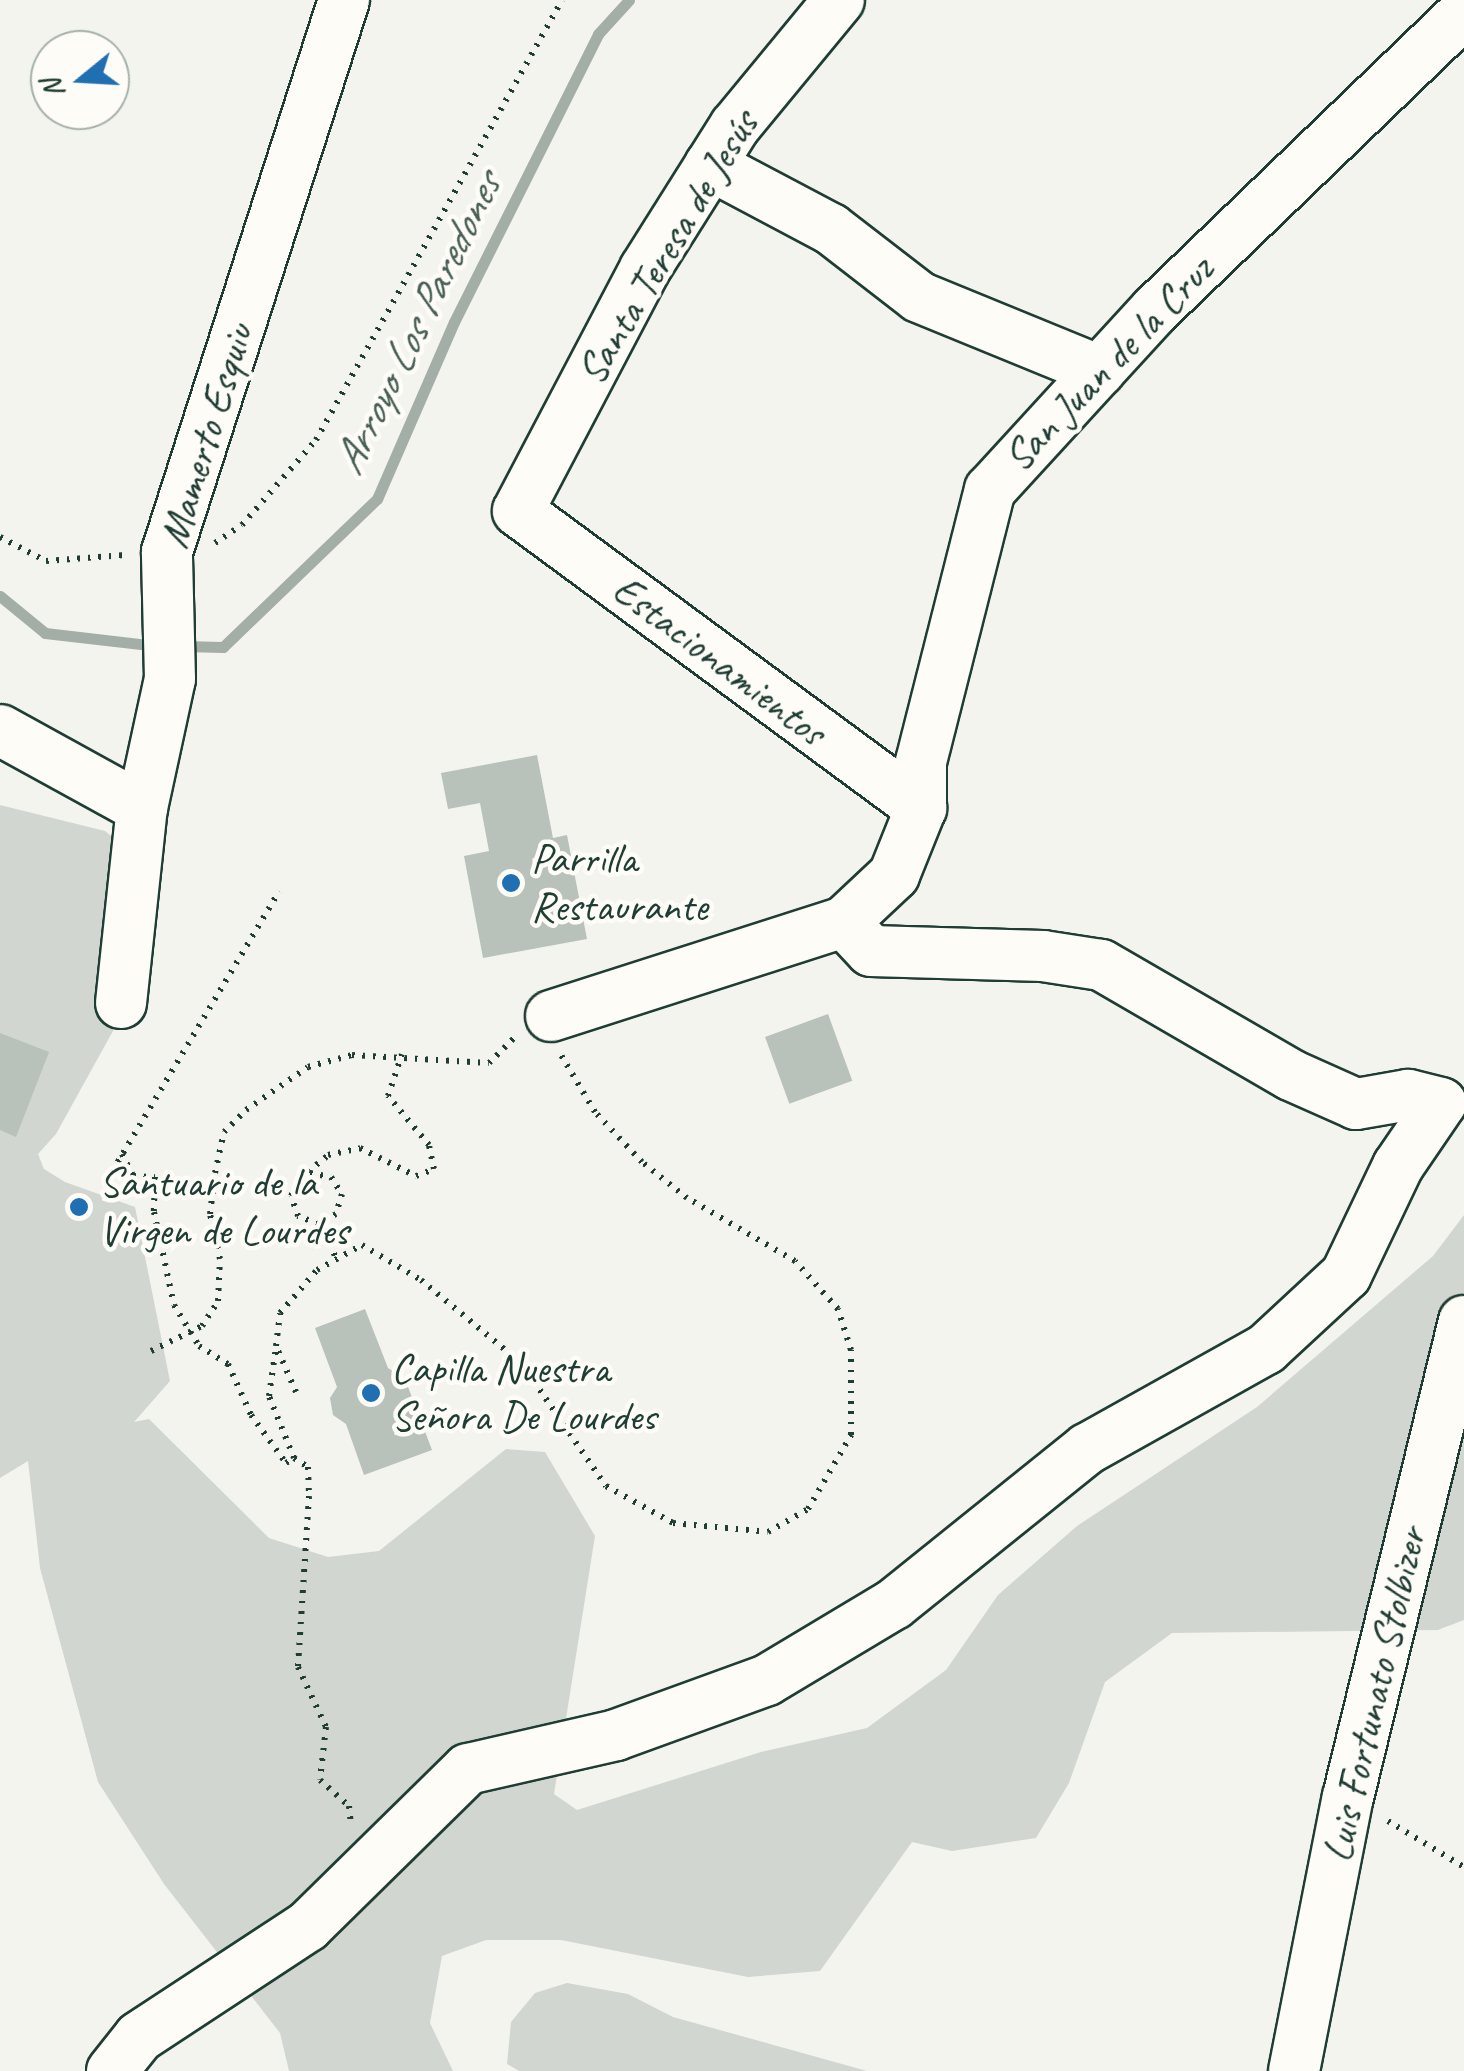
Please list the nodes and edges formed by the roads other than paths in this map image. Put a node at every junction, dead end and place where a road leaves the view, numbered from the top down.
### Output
1 (344, 0) edge
2 (839, 0) edge
3 (1464, 13) edge
4 (710, 165) junction
5 (1099, 371) junction
6 (518, 511) joint
7 (0, 730) edge
8 (142, 808) junction
9 (921, 808) junction
10 (844, 922) junction
11 (121, 1003) dead end
12 (533, 1025) road end
13 (1464, 1321) edge
14 (112, 2071) edge
15 (1294, 2071) edge

1 - 8 street, Mamerto Esquiu
2 - 4 street, Santa Teresa de Jesús
3 - 5 street, San Juan de la Cruz
4 - 5 street
4 - 6 street, Santa Teresa de Jesús
5 - 9 street, San Juan de la Cruz
6 - 9 street, Estacionamientos
7 - 8 street
8 - 11 street, Mamerto Esquiu
9 - 10 street
10 - 12 street
10 - 14 street
13 - 15 street, Luis Fortunato Stolbizer

